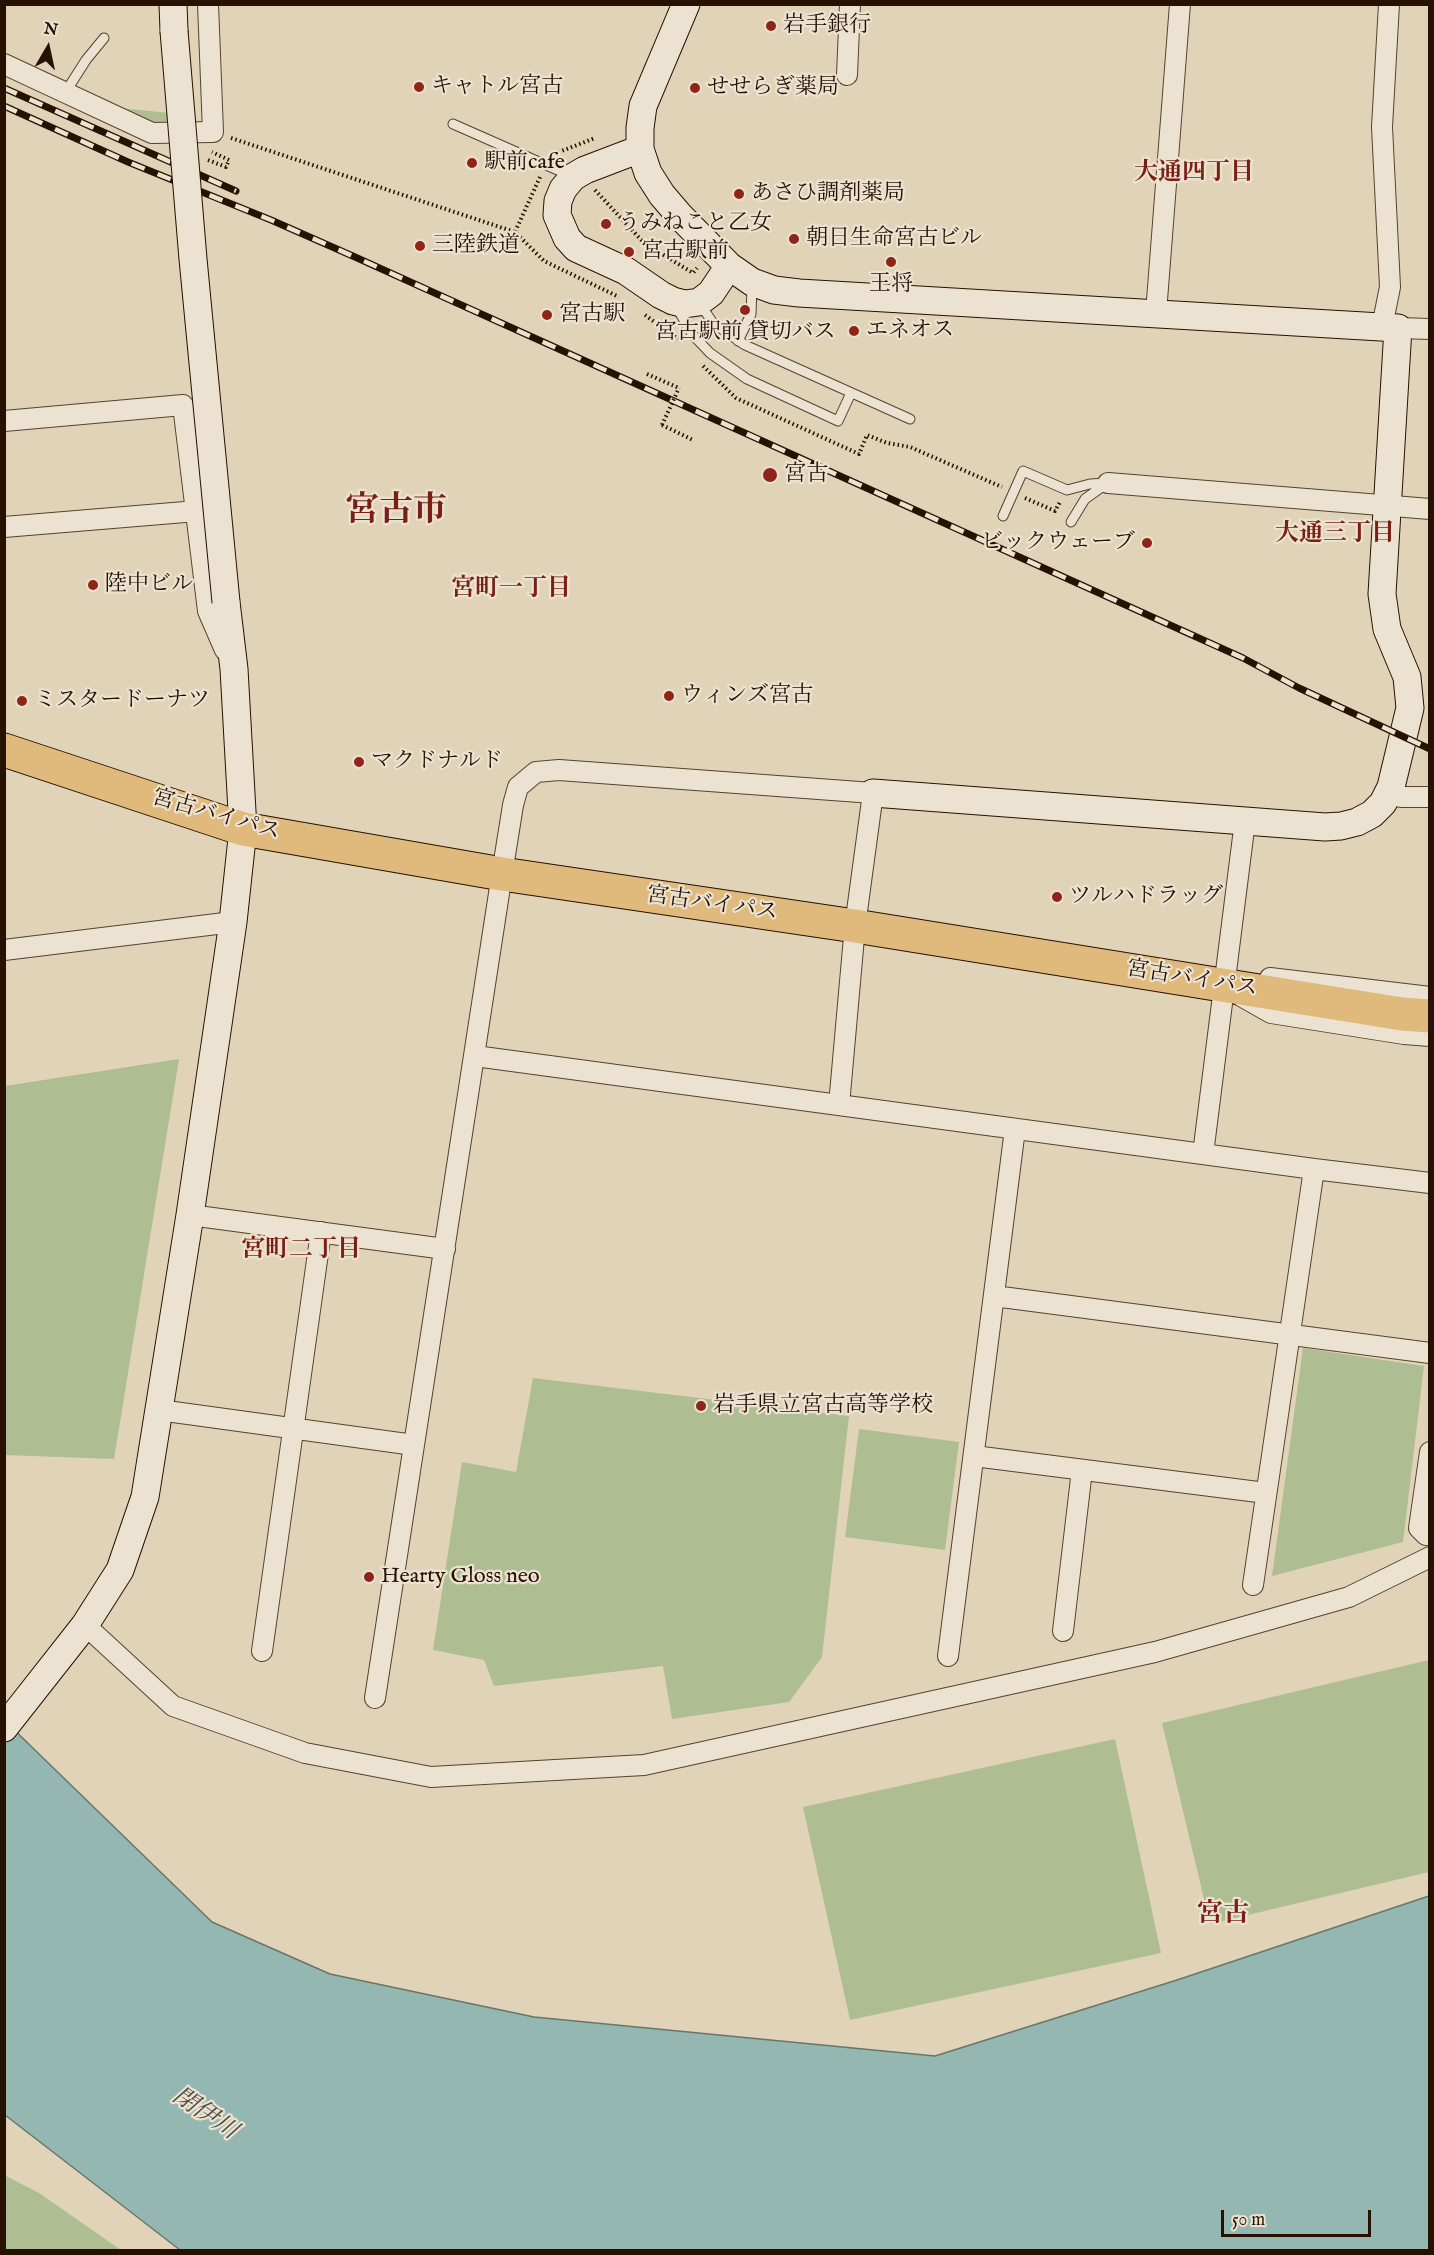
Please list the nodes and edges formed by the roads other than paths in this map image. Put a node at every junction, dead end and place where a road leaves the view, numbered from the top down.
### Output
1 (208, 4) edge
2 (686, 4) edge
3 (850, 4) edge
4 (1180, 4) edge
5 (1389, 4) edge
6 (174, 18) edge
7 (105, 38) dead end
8 (4, 64) edge
9 (847, 75) dead end
10 (65, 93) junction
11 (453, 124) dead end
12 (640, 149) junction
13 (578, 164) junction
14 (721, 258) junction
15 (752, 282) junction
16 (673, 301) junction
17 (699, 302) junction
18 (1156, 313) junction
19 (1390, 327) junction
20 (1430, 329) edge
21 (738, 341) junction
22 (851, 393) junction
23 (910, 419) dead end
24 (4, 421) edge
25 (1108, 483) junction
26 (1386, 504) junction
27 (1430, 508) edge
28 (197, 511) junction
29 (1003, 516) dead end
30 (1071, 522) dead end
31 (4, 527) edge
32 (234, 669) junction
33 (4, 750) edge
34 (873, 793) junction
35 (1387, 795) junction
36 (1430, 797) edge
37 (1245, 821) junction
38 (243, 828) junction
39 (502, 874) junction
40 (233, 922) junction
41 (855, 926) junction
42 (4, 950) edge
43 (1223, 986) junction
44 (1430, 997) edge
45 (1430, 1016) edge
46 (1430, 1036) edge
47 (475, 1056) junction
48 (840, 1105) junction
49 (1016, 1129) junction
50 (1203, 1154) junction
51 (1314, 1169) junction
52 (1430, 1183) edge
53 (190, 1215) junction
54 (321, 1232) junction
55 (445, 1249) junction
56 (994, 1296) junction
57 (1290, 1335) junction
58 (1430, 1353) edge
59 (159, 1410) junction
60 (293, 1429) junction
61 (414, 1445) junction
62 (1430, 1452) edge
63 (974, 1456) junction
64 (1082, 1470) junction
65 (1266, 1493) junction
66 (1430, 1533) edge
67 (1430, 1557) edge
68 (1253, 1585) dead end
69 (85, 1624) junction
70 (1062, 1631) dead end
71 (262, 1651) dead end
72 (948, 1656) dead end
73 (375, 1698) dead end
74 (4, 1728) edge

1 - 10 street
2 - 12 street
3 - 9 street
4 - 18 street
5 - 19 street
6 - 32 street, bridge
7 - 10 lane
8 - 10 street
11 - 13 lane
12 - 13 street
12 - 14 street
13 - 16 street
14 - 15 street
14 - 17 street
15 - 18 street
15 - 21 lane
16 - 17 street
16 - 22 lane
17 - 21 lane
18 - 19 street
19 - 20 street
19 - 26 street
21 - 22 lane
22 - 23 lane
24 - 28 street
25 - 26 street
25 - 29 lane
25 - 30 lane
26 - 27 street
26 - 35 street
28 - 31 street
28 - 32 street
32 - 38 street
33 - 38 highway, 宮古バイパス
34 - 37 street
34 - 39 street
34 - 41 street
35 - 36 street
35 - 37 street
37 - 43 street
38 - 39 highway, 宮古バイパス
38 - 40 street
39 - 41 highway, 宮古バイパス
39 - 47 street
40 - 42 street
40 - 53 street
41 - 43 highway, 宮古バイパス
41 - 48 street
43 - 44 street
43 - 45 highway, 宮古バイパス
43 - 46 street
43 - 50 street
47 - 48 street
47 - 55 street
48 - 49 street
49 - 50 street
49 - 56 street
50 - 51 street
51 - 52 street
51 - 57 street
53 - 54 street
53 - 59 street
54 - 55 street
54 - 60 street
55 - 61 street
56 - 57 street
56 - 63 street
57 - 58 street
57 - 65 street
59 - 60 street
59 - 69 street
60 - 61 street
60 - 71 street
61 - 73 street
62 - 66 street
63 - 64 street
63 - 72 street
64 - 65 street
64 - 70 street
65 - 68 street
67 - 69 street
69 - 74 street

